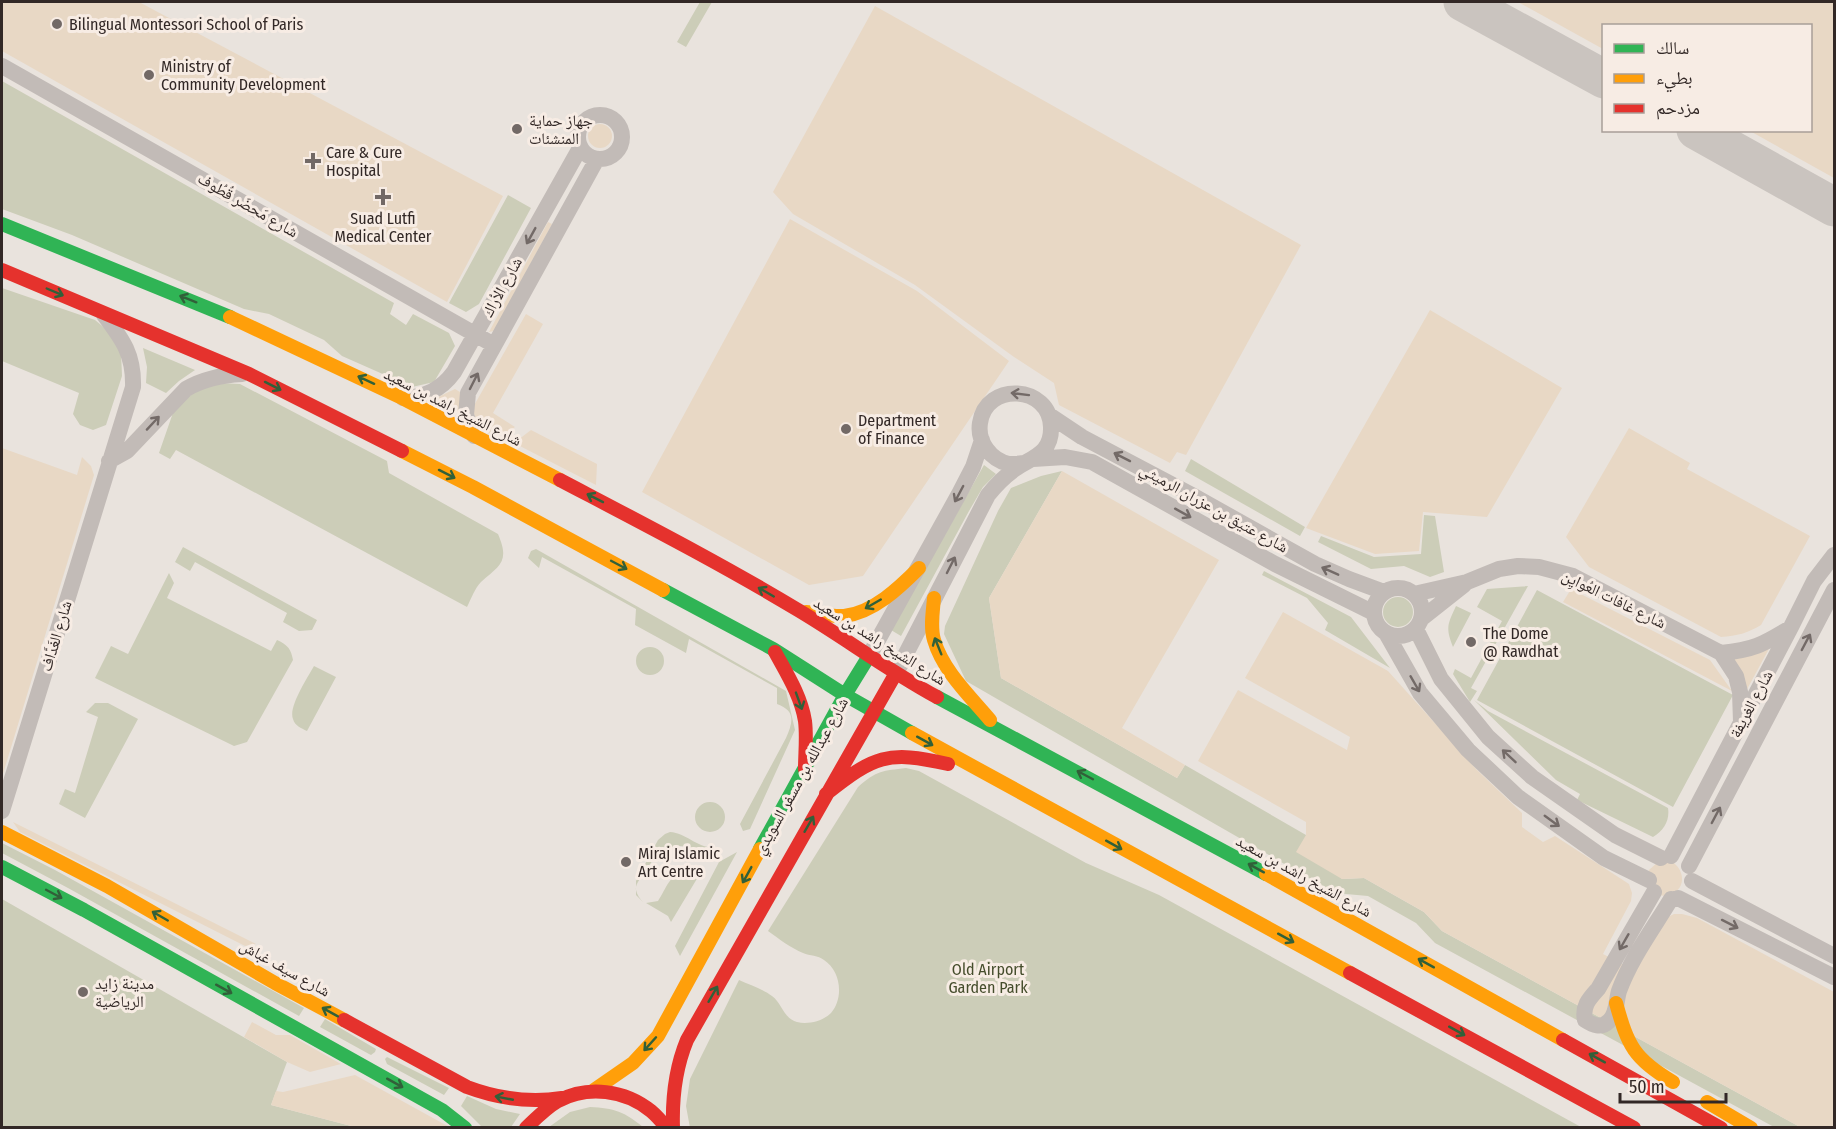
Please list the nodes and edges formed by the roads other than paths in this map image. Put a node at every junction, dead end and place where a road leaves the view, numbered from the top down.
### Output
1 (2, 66) edge
2 (580, 148) junction
3 (597, 159) junction
4 (547, 208) junction
5 (564, 218) junction
6 (2, 224) edge
7 (2, 270) edge
8 (100, 311) junction
9 (475, 334) junction
10 (494, 345) junction
11 (249, 374) junction
12 (402, 398) junction
13 (1049, 415) junction
14 (474, 436) junction
15 (982, 440) junction
16 (110, 461) junction
17 (1028, 461) junction
18 (1834, 555) edge
19 (919, 568) junction
20 (1467, 582) junction
21 (1834, 590) edge
22 (1384, 592) junction
23 (1414, 594) junction
24 (934, 598) junction
25 (798, 610) junction
26 (1374, 613) junction
27 (1419, 624) junction
28 (1791, 627) junction
29 (1386, 633) junction
30 (773, 649) junction
31 (1721, 653) junction
32 (869, 656) junction
33 (896, 673) junction
34 (845, 695) junction
35 (874, 712) junction
36 (1741, 722) junction
37 (996, 728) junction
38 (805, 769) junction
39 (978, 771) junction
40 (826, 794) junction
41 (2, 811) edge
42 (2, 832) edge
43 (1666, 857) junction
44 (2, 867) edge
45 (1690, 874) junction
46 (1651, 886) junction
47 (1675, 898) junction
48 (1834, 956) edge
49 (1834, 977) edge
50 (1616, 1003) junction
51 (374, 1037) junction
52 (363, 1066) junction
53 (594, 1090) junction
54 (562, 1098) junction
55 (465, 1128) edge
56 (526, 1128) edge
57 (667, 1128) edge
58 (673, 1128) edge
59 (1634, 1128) edge
60 (1721, 1128) edge
61 (1751, 1128) edge

1 - 9 street, شارع مَحضَر قُطُوف
2 - 3 street
2 - 3 street
2 - 4 street, شارع الأراك
3 - 5 street, شارع الأراك
4 - 5 street
4 -> 9 street, شارع الأراك
5 - 10 street, شارع الأراك
12 -> 6 main road, شارع الشيخ راشد بن سعيد
7 -> 8 main road
8 - 11 main road
8 - 16 street, شارع الغَدَّاف
9 - 10 street, شارع مَحضَر قُطُوف
9 - 12 street, شارع الأراك
14 -> 10 street, شارع الأراك
16 -> 11 street
11 -> 30 main road
12 - 14 main road, شارع الشيخ راشد بن سعيد
13 -> 15 street
13 - 17 street
22 -> 13 street, شارع عتيق بن عزران الرميثي
25 -> 14 main road, شارع الشيخ راشد بن سعيد
15 - 17 street
15 -> 19 street, شارع عبدالله بن مسفر السويدي
16 - 41 street, شارع الغَدَّاف
24 -> 17 street, شارع عبدالله بن مسفر السويدي
17 -> 26 street, شارع عتيق بن عزران الرميثي
18 - 28 street, شارع الغريفة
19 -> 25 main road
19 - 32 street, شارع عبدالله بن مسفر السويدي
20 - 23 street, شارع غافات العُوايِن
20 - 27 street, شارع غافات العُوايِن
20 - 31 street, شارع غافات العُوايِن
45 -> 21 street, شارع الغريفة
22 - 23 street
22 - 26 street
23 - 27 street
24 - 33 street, شارع عبدالله بن مسفر السويدي
37 -> 24 main road
25 - 32 main road, شارع الشيخ راشد بن سعيد
26 - 29 street
27 - 29 street
43 -> 27 street
28 - 31 street
28 - 36 street, شارع الغريفة
29 -> 46 street
30 - 34 main road
30 -> 38 main road
31 - 36 street
32 - 33 main road, شارع الشيخ راشد بن سعيد
32 - 34 main road, شارع عبدالله بن مسفر السويدي
33 - 35 main road, شارع عبدالله بن مسفر السويدي
33 - 37 main road, شارع الشيخ راشد بن سعيد
34 - 35 main road
34 - 38 main road, شارع عبدالله بن مسفر السويدي
35 -> 39 main road
35 - 40 main road, شارع عبدالله بن مسفر السويدي
36 - 43 street, شارع الغريفة
60 -> 37 main road, شارع الشيخ راشد بن سعيد
38 -> 53 main road, شارع عبدالله بن مسفر السويدي
39 - 40 main road
39 -> 59 main road
58 -> 40 main road, شارع عبدالله بن مسفر السويدي
51 -> 42 main road, شارع سيف غباش
43 - 45 street
43 - 46 street
44 -> 52 main road
45 - 47 street
45 - 48 street
46 - 47 street
46 -> 50 street
47 -> 49 street
47 - 50 street
50 - 61 main road
51 - 52 main road
54 -> 51 main road, شارع سيف غباش
52 -> 55 main road
53 - 54 main road
53 - 57 main road
54 - 56 main road

